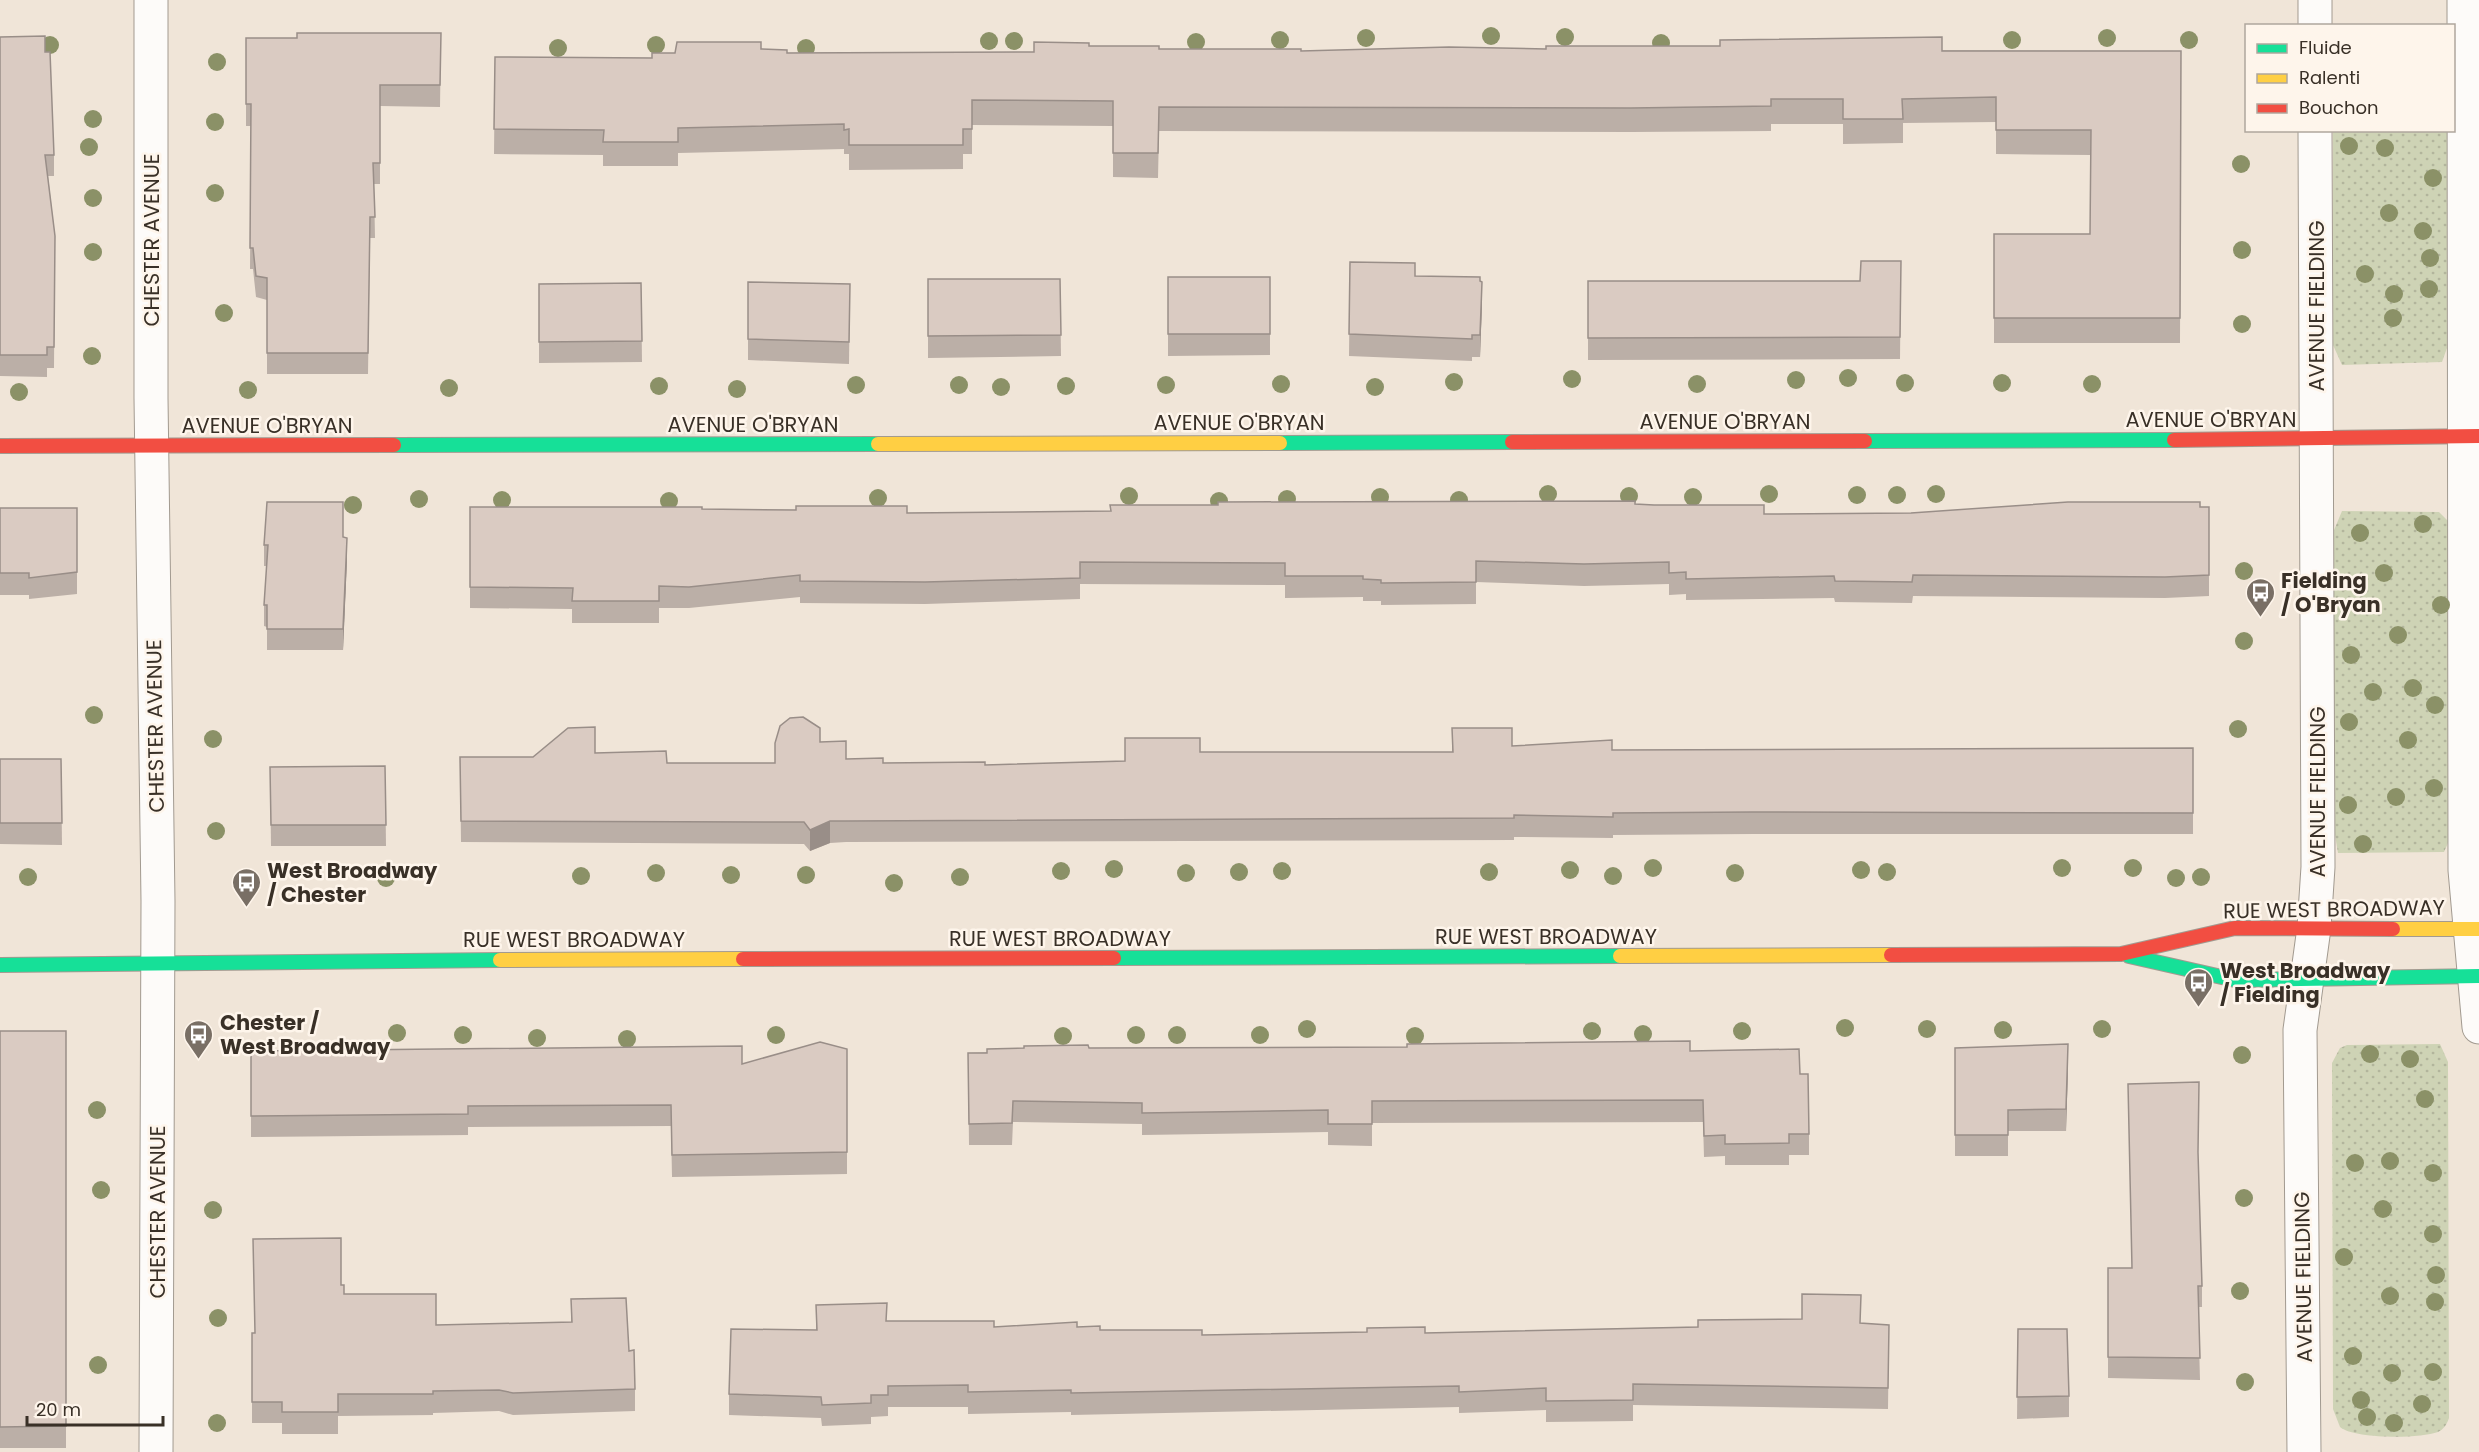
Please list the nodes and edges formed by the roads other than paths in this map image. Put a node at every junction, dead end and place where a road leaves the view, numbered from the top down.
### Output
1 (151, 0) edge
2 (2315, 0) edge
3 (2464, 0) edge
4 (2315, 24) edge
5 (2315, 132) edge
6 (2472, 436) edge
7 (2317, 439) junction
8 (0, 446) edge
9 (152, 447) junction
10 (2314, 928) junction
11 (2475, 928) edge
12 (2121, 954) junction
13 (158, 964) junction
14 (0, 965) edge
15 (2478, 976) edge
16 (2308, 980) junction
17 (2479, 1027) edge
18 (156, 1452) edge
19 (2304, 1452) edge

1 - 9 street, CHESTER AVENUE
2 - 4 street
3 - 6 street
5 - 7 street, AVENUE FIELDING
6 - 7 street, AVENUE O'BRYAN
6 - 11 street
7 - 9 street, AVENUE O'BRYAN
7 - 10 street, AVENUE FIELDING
8 - 9 street, AVENUE O'BRYAN
9 - 13 street, CHESTER AVENUE
10 - 11 street, RUE WEST BROADWAY
10 - 12 street, RUE WEST BROADWAY
10 - 16 street, AVENUE FIELDING
11 - 15 street
12 - 13 street, RUE WEST BROADWAY
12 - 16 street, RUE WEST BROADWAY
13 - 14 street, RUE WEST BROADWAY
13 - 18 street, CHESTER AVENUE
15 - 16 street, RUE WEST BROADWAY
15 - 17 street
16 - 19 street, AVENUE FIELDING

